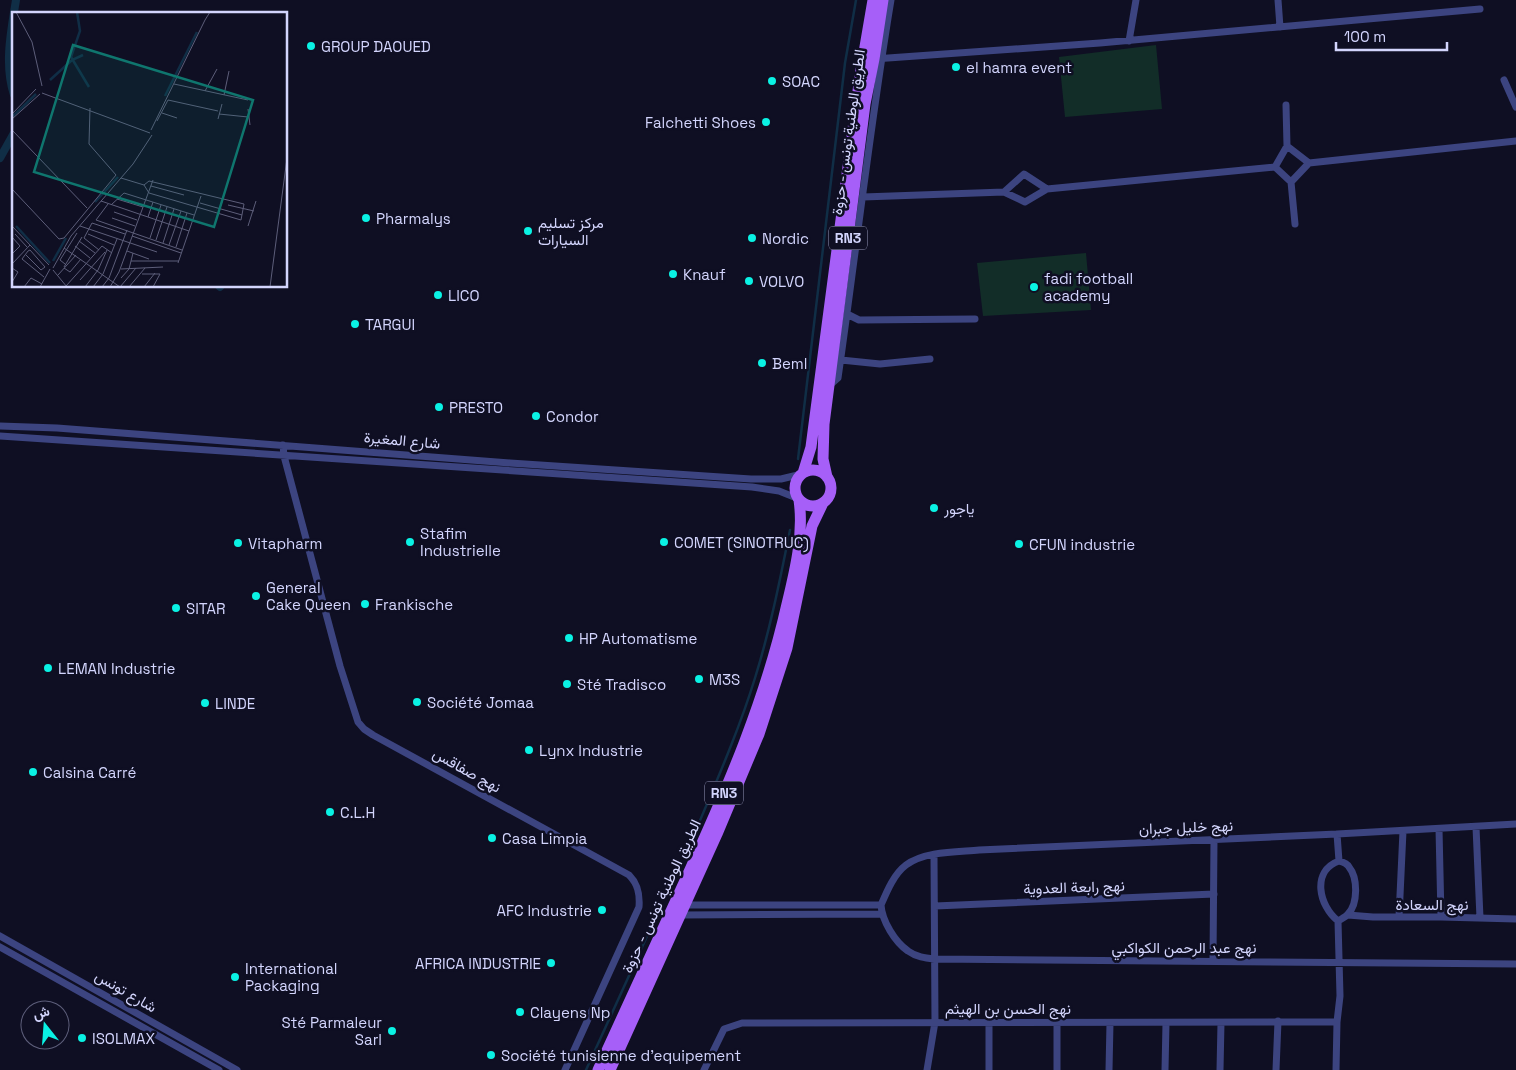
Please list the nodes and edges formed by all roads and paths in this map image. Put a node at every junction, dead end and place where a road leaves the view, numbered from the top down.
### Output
1 (872, 0) edge
2 (883, 0) edge
3 (891, 0) edge
4 (1136, 0) edge
5 (1278, 0) edge
6 (1480, 10) dead end
7 (1280, 27) junction
8 (1129, 41) junction
9 (878, 59) junction
10 (1504, 80) dead end
11 (1286, 104) dead end
12 (1516, 107) edge
13 (1516, 141) edge
14 (1288, 146) junction
15 (1309, 163) junction
16 (1275, 167) junction
17 (1291, 182) junction
18 (1047, 189) junction
19 (1004, 192) junction
20 (863, 197) junction
21 (1295, 224) dead end
22 (848, 314) junction
23 (975, 319) dead end
24 (930, 359) dead end
25 (840, 360) junction
26 (829, 386) junction
27 (0, 426) edge
28 (0, 436) edge
29 (282, 445) junction
30 (284, 456) junction
31 (802, 474) junction
32 (827, 477) junction
33 (799, 500) junction
34 (823, 503) junction
35 (1516, 824) edge
36 (1476, 827) junction
37 (1439, 829) junction
38 (1403, 831) junction
39 (1338, 834) junction
40 (1214, 840) junction
41 (934, 855) junction
42 (1339, 861) junction
43 (1214, 894) junction
44 (881, 905) junction
45 (936, 906) junction
46 (683, 910) junction
47 (881, 914) junction
48 (1348, 915) junction
49 (1441, 917) junction
50 (1399, 918) junction
51 (1480, 918) junction
52 (1516, 919) edge
53 (1338, 921) junction
54 (0, 936) edge
55 (0, 947) edge
56 (935, 959) junction
57 (1213, 960) junction
58 (1338, 963) junction
59 (1516, 964) edge
60 (1278, 1021) junction
61 (935, 1022) junction
62 (989, 1022) junction
63 (1057, 1022) junction
64 (1337, 1022) junction
65 (1110, 1023) junction
66 (1166, 1023) junction
67 (1221, 1023) junction
68 (218, 1070) edge
69 (237, 1070) edge
70 (565, 1070) edge
71 (598, 1070) edge
72 (610, 1070) edge
73 (704, 1070) edge
74 (927, 1070) edge
75 (989, 1070) edge
76 (1057, 1070) edge
77 (1109, 1070) edge
78 (1165, 1070) edge
79 (1220, 1070) edge
80 (1276, 1070) edge
81 (1336, 1070) edge

1 - 31 main road, الطريق الوطنية تونس - حزوة / RN3
2 - 9 main road, الطريق الوطنية تونس - حزوة / RN3
3 - 9 street
4 - 8 street
5 - 7 street
6 - 7 street
7 - 8 street
8 - 9 street
9 - 20 street
9 - 26 main road, الطريق الوطنية تونس - حزوة / RN3
10 - 12 street
11 - 14 street
13 - 15 street
14 - 15 street
14 - 16 street
15 - 17 street
16 - 17 street
16 - 18 street
17 - 21 street
18 - 19 street
18 - 19 street
19 - 20 street
20 - 22 street
22 - 23 street
22 - 25 street
24 - 25 street
25 - 26 street
26 - 32 main road, الطريق الوطنية تونس - حزوة / RN3
27 - 29 street, شارع المغيرة
28 - 30 street, شارع المغيرة
29 - 30 street, نهج صفاقس
29 - 31 street, شارع المغيرة
30 - 33 street, شارع المغيرة
30 - 70 street, نهج صفاقس
31 - 32 main road
31 - 33 main road, RN3
32 - 34 main road, RN3
33 - 34 main road
33 - 71 main road, الطريق الوطنية تونس - حزوة / RN3
34 - 46 main road, الطريق الوطنية تونس - حزوة / RN3
35 - 36 street, نهج خليل جبران
36 - 37 street, نهج خليل جبران
36 - 51 street
37 - 38 street, نهج خليل جبران
37 - 49 street
38 - 39 street, نهج خليل جبران
38 - 50 street
39 - 40 street, نهج خليل جبران
39 - 42 street
40 - 41 street, نهج خليل جبران
40 - 43 street
41 - 44 street, نهج خليل جبران
41 - 45 street
42 - 48 street
42 - 53 street
43 - 45 street, نهج رابعة العدوية
43 - 57 street
44 - 46 street
44 - 47 street
45 - 56 street
46 - 47 street
46 - 72 main road, الطريق الوطنية تونس - حزوة / RN3
47 - 56 street, نهج عبد الرحمن الكواكبي
48 - 50 street, نهج السعادة
48 - 53 street
49 - 50 street, نهج السعادة
49 - 51 street, نهج السعادة
51 - 52 street, نهج السعادة
53 - 58 street
54 - 69 street, شارع تونس
55 - 68 street, شارع تونس
56 - 57 street, نهج عبد الرحمن الكواكبي
56 - 61 street
57 - 58 street, نهج عبد الرحمن الكواكبي
58 - 59 street, نهج عبد الرحمن الكواكبي
58 - 64 street
60 - 64 street, نهج الحسن بن الهيثم
60 - 67 street, نهج الحسن بن الهيثم
60 - 80 street
61 - 62 street, نهج الحسن بن الهيثم
61 - 73 street, نهج الحسن بن الهيثم
61 - 74 street
62 - 63 street, نهج الحسن بن الهيثم
62 - 75 street
63 - 65 street, نهج الحسن بن الهيثم
63 - 76 street
64 - 81 street
65 - 66 street, نهج الحسن بن الهيثم
65 - 77 street
66 - 67 street, نهج الحسن بن الهيثم
66 - 78 street
67 - 79 street

